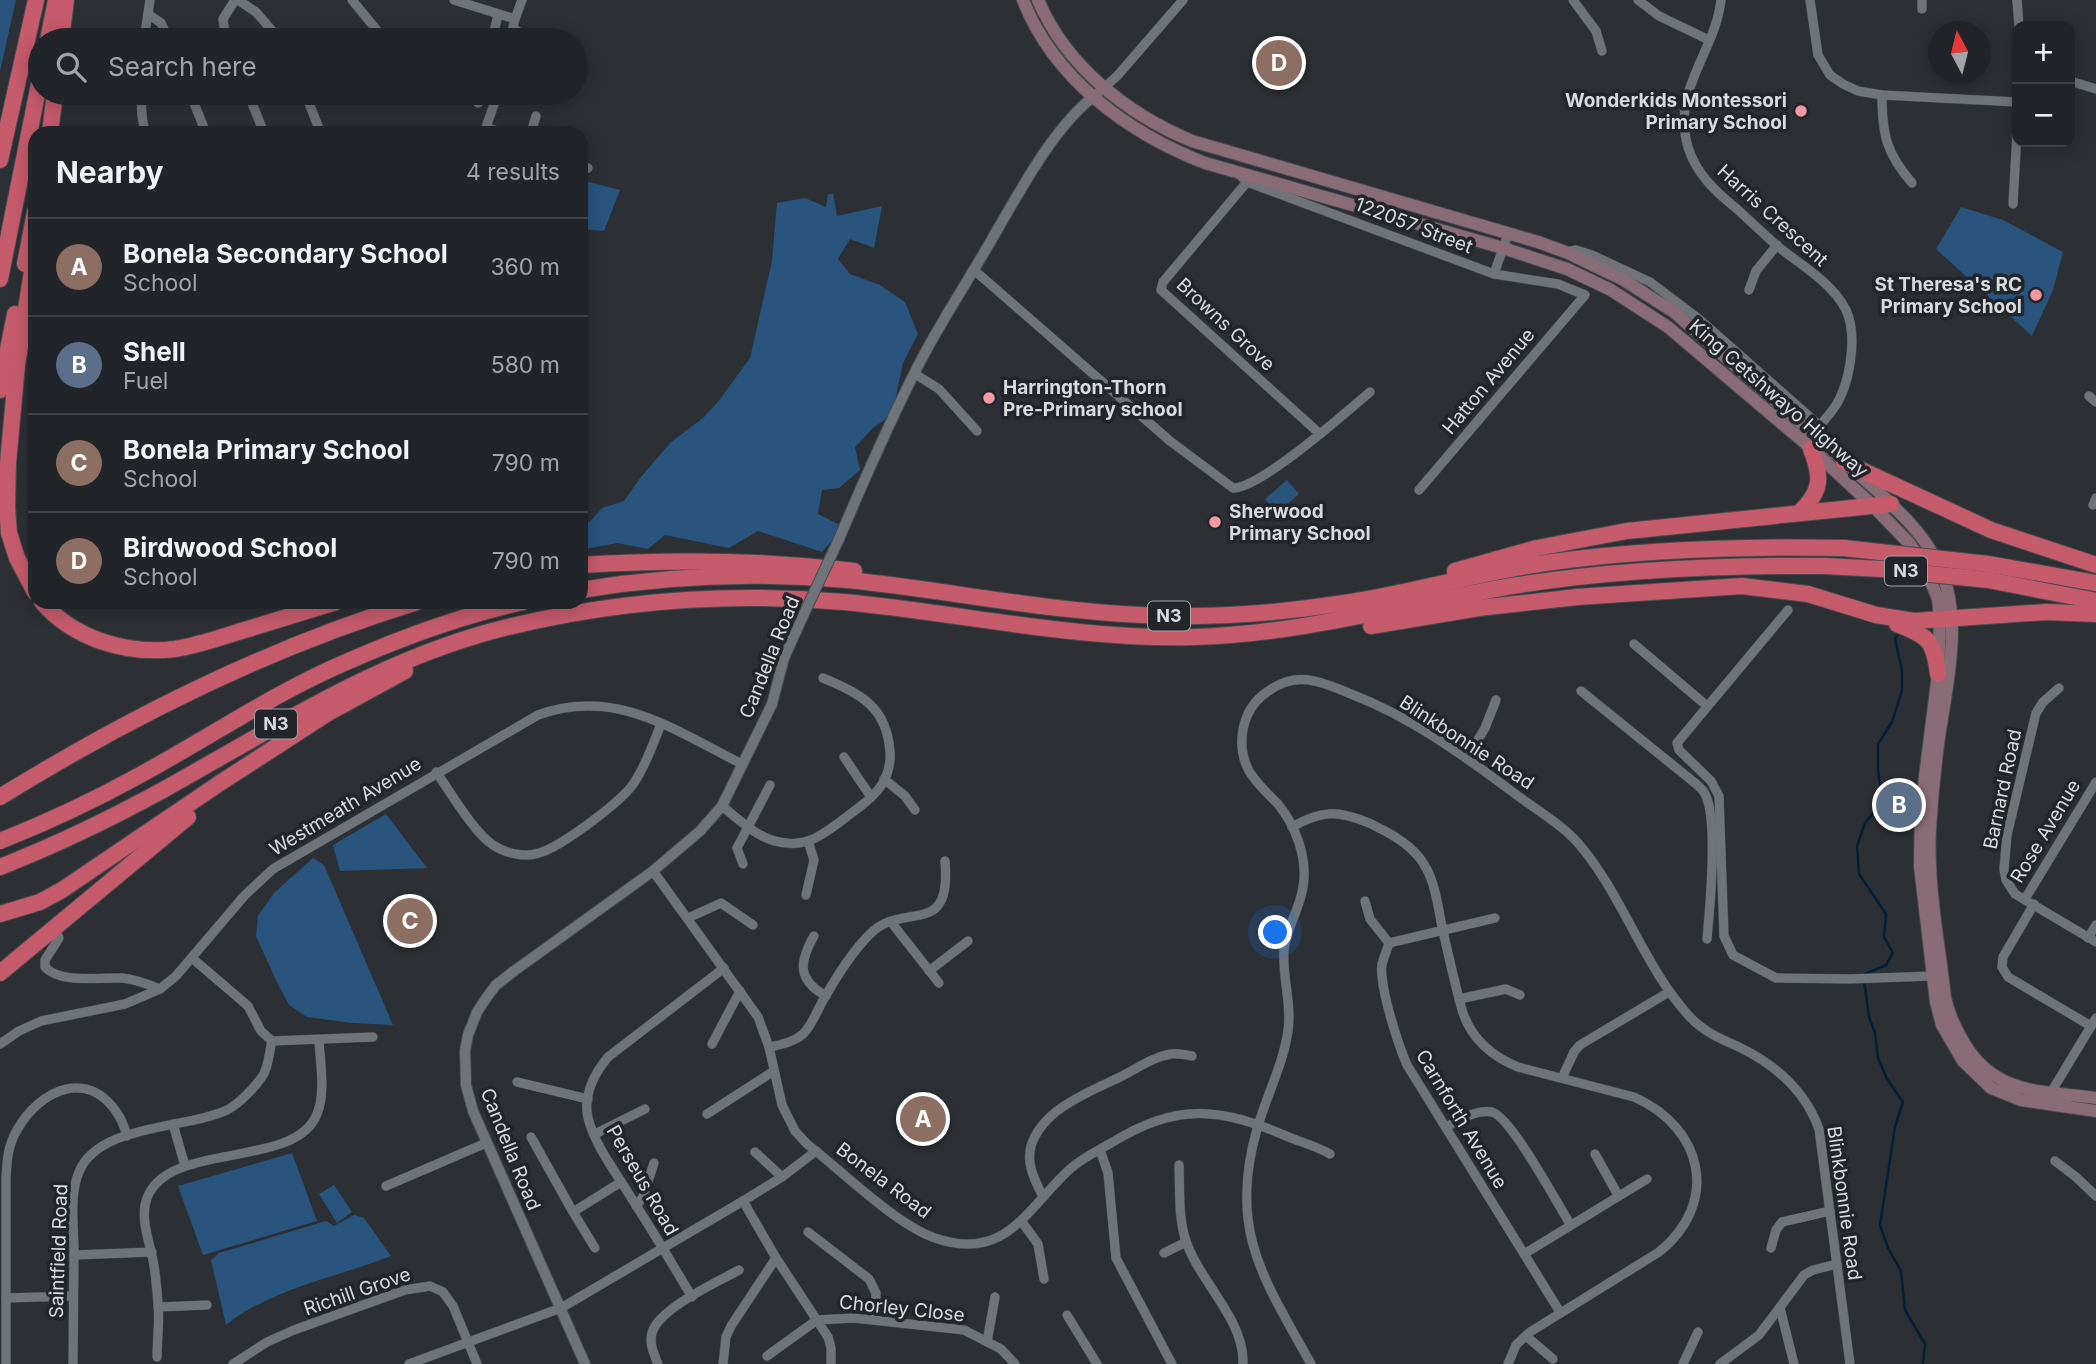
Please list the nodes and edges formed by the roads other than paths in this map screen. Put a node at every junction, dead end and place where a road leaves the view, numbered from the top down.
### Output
1 (36, 0) edge
2 (56, 0) edge
3 (66, 0) edge
4 (150, 0) edge
5 (236, 0) edge
6 (352, 0) edge
7 (454, 0) edge
8 (523, 0) edge
9 (1023, 0) edge
10 (1038, 0) edge
11 (1182, 0) edge
12 (1573, 0) edge
13 (1638, 0) edge
14 (1721, 0) edge
15 (1810, 0) edge
16 (2017, 0) edge
17 (469, 3) edge
18 (148, 14) junction
19 (498, 15) junction
20 (2019, 21) edge
21 (514, 24) junction
22 (30, 28) edge
23 (50, 28) edge
24 (62, 28) edge
25 (146, 28) edge
26 (164, 28) edge
27 (223, 28) edge
28 (270, 28) edge
29 (375, 28) edge
30 (495, 28) edge
31 (513, 28) edge
32 (518, 28) edge
33 (28, 36) edge
34 (1709, 40) junction
35 (1602, 51) dead end
36 (2075, 83) edge
37 (1104, 88) junction
38 (2096, 89) edge
39 (1882, 95) junction
40 (1092, 97) junction
41 (2012, 102) edge
42 (35, 105) edge
43 (54, 105) edge
44 (142, 105) edge
45 (195, 105) edge
46 (252, 105) edge
47 (310, 105) edge
48 (494, 105) edge
49 (536, 116) dead end
50 (31, 126) edge
51 (51, 126) edge
52 (144, 126) edge
53 (203, 126) edge
54 (261, 126) edge
55 (316, 126) edge
56 (487, 126) edge
57 (533, 126) edge
58 (28, 139) edge
59 (2016, 147) edge
60 (0, 160) edge
61 (1235, 172) junction
62 (1247, 182) junction
63 (1912, 183) dead end
64 (2013, 204) dead end
65 (1508, 234) junction
66 (1777, 246) junction
67 (28, 248) edge
68 (1503, 248) junction
69 (974, 270) junction
70 (1494, 274) junction
71 (0, 279) edge
72 (1749, 290) dead end
73 (1585, 295) joint
74 (28, 297) edge
75 (915, 374) junction
76 (0, 390) edge
77 (1370, 392) dead end
78 (978, 432) dead end
79 (1320, 434) junction
80 (1812, 438) junction
81 (1844, 462) junction
82 (1419, 490) dead end
83 (1891, 504) junction
84 (1872, 505) junction
85 (1800, 512) junction
86 (649, 562) junction
87 (588, 565) edge
88 (2096, 565) edge
89 (588, 569) edge
90 (28, 579) edge
91 (2096, 583) edge
92 (588, 589) edge
93 (951, 594) junction
94 (1387, 595) junction
95 (2096, 601) edge
96 (48, 609) edge
97 (314, 609) edge
98 (398, 609) edge
99 (499, 609) edge
100 (1788, 610) dead end
101 (2096, 614) edge
102 (565, 615) junction
103 (1876, 615) junction
104 (1945, 619) junction
105 (1196, 637) junction
106 (1634, 644) dead end
107 (823, 678) dead end
108 (1941, 682) junction
109 (2059, 688) dead end
110 (1581, 691) dead end
111 (1496, 700) dead end
112 (1707, 706) junction
113 (661, 724) junction
114 (844, 757) dead end
115 (1467, 758) junction
116 (255, 762) junction
117 (742, 764) junction
118 (436, 772) junction
119 (884, 779) junction
120 (2096, 782) edge
121 (770, 785) dead end
122 (0, 797) edge
123 (871, 797) junction
124 (722, 806) junction
125 (915, 810) dead end
126 (749, 827) junction
127 (1292, 827) junction
128 (0, 841) edge
129 (808, 841) junction
130 (945, 860) dead end
131 (743, 864) dead end
132 (0, 867) edge
133 (653, 871) junction
134 (806, 895) dead end
135 (1365, 901) dead end
136 (2029, 902) junction
137 (0, 914) edge
138 (688, 918) junction
139 (1495, 918) dead end
140 (891, 922) junction
141 (752, 925) dead end
142 (2096, 925) edge
143 (53, 927) junction
144 (1443, 929) junction
145 (814, 936) dead end
146 (1707, 939) dead end
147 (2092, 940) edge
148 (968, 941) dead end
149 (1389, 943) junction
150 (192, 958) junction
151 (723, 968) junction
152 (929, 971) junction
153 (0, 973) edge
154 (1932, 976) junction
155 (939, 983) dead end
156 (160, 989) junction
157 (740, 991) junction
158 (1669, 992) junction
159 (1520, 995) dead end
160 (826, 996) junction
161 (1459, 999) junction
162 (2094, 1022) edge
163 (373, 1037) dead end
164 (318, 1040) junction
165 (272, 1041) junction
166 (0, 1044) edge
167 (712, 1044) dead end
168 (769, 1047) junction
169 (1192, 1056) dead end
170 (774, 1071) junction
171 (1562, 1078) junction
172 (517, 1082) dead end
173 (2050, 1094) junction
174 (2096, 1098) edge
175 (588, 1099) junction
176 (645, 1109) dead end
177 (2096, 1111) edge
178 (707, 1114) dead end
179 (173, 1124) junction
180 (1258, 1125) junction
181 (1446, 1127) junction
182 (595, 1134) junction
183 (127, 1136) junction
184 (531, 1137) dead end
185 (486, 1143) junction
186 (1100, 1150) junction
187 (816, 1151) junction
188 (755, 1152) dead end
189 (1330, 1154) dead end
190 (1595, 1154) dead end
191 (2055, 1161) dead end
192 (654, 1163) dead end
193 (1179, 1165) dead end
194 (185, 1166) junction
195 (782, 1177) junction
196 (1647, 1179) dead end
197 (621, 1182) junction
198 (386, 1186) dead end
199 (1618, 1195) junction
200 (1043, 1196) junction
201 (2096, 1196) edge
202 (743, 1201) junction
203 (636, 1206) junction
204 (1830, 1211) junction
205 (573, 1212) junction
206 (1022, 1222) junction
207 (1570, 1224) junction
208 (808, 1231) dead end
209 (1186, 1242) junction
210 (663, 1247) junction
211 (595, 1248) dead end
212 (1771, 1248) dead end
213 (152, 1252) junction
214 (1164, 1253) dead end
215 (1524, 1254) junction
216 (74, 1255) junction
217 (776, 1258) junction
218 (1837, 1264) junction
219 (739, 1270) dead end
220 (1044, 1279) dead end
221 (73, 1296) junction
222 (692, 1297) junction
223 (995, 1297) dead end
224 (6, 1298) junction
225 (207, 1305) dead end
226 (159, 1307) junction
227 (561, 1308) junction
228 (1780, 1308) junction
229 (1560, 1312) junction
230 (1067, 1315) dead end
231 (817, 1320) junction
232 (875, 1320) junction
233 (1698, 1332) dead end
234 (1526, 1336) junction
235 (987, 1342) junction
236 (468, 1343) junction
237 (157, 1356) dead end
238 (767, 1356) dead end
239 (1553, 1359) dead end
240 (6, 1364) edge
241 (73, 1364) edge
242 (233, 1364) edge
243 (409, 1364) edge
244 (477, 1364) edge
245 (585, 1364) edge
246 (658, 1364) edge
247 (723, 1364) edge
248 (831, 1364) edge
249 (1015, 1364) edge
250 (1097, 1364) edge
251 (1172, 1364) edge
252 (1243, 1364) edge
253 (1311, 1364) edge
254 (1508, 1364) edge
255 (1683, 1364) edge
256 (1720, 1364) edge
257 (1794, 1364) edge
258 (1850, 1364) edge

1 - 22 highway
2 - 23 highway
3 - 24 highway
4 - 18 street
5 - 27 street
5 - 28 street
6 - 29 street
7 - 17 street
8 - 21 street
9 - 40 main road, King Cetshwayo Highway
10 - 37 main road, King Cetshwayo Highway
11 - 37 street
12 - 35 street
13 - 34 street
14 - 34 street, Harris Crescent
15 - 39 street
16 - 20 street
17 - 19 street
18 - 25 street
18 - 26 street
19 - 21 street
19 - 30 street
21 - 31 street
21 - 32 street
33 - 60 highway
34 - 66 street, Harris Crescent
36 - 38 street
37 - 40 street, Candella Road
37 - 65 main road, King Cetshwayo Highway
39 - 41 street
39 - 63 street
40 - 61 main road, King Cetshwayo Highway
40 - 69 street, Candella Road
42 - 50 highway
43 - 51 highway
44 - 52 street
45 - 53 street
46 - 54 street
47 - 55 street
48 - 56 street
49 - 57 street
58 - 71 highway
59 - 64 street
61 - 62 street, 122057 Street
61 - 68 main road, King Cetshwayo Highway
62 - 70 street, 122057 Street
62 - 79 street, Browns Grove
65 - 68 street
65 - 80 main road, King Cetshwayo Highway
66 - 72 street
66 - 80 street, Harris Crescent
67 - 76 highway
68 - 70 street
68 - 80 main road, King Cetshwayo Highway
69 - 75 street, Candella Road
69 - 79 street
70 - 73 street, 122057 Street
73 - 82 street, Hatton Avenue
74 - 90 highway
75 - 78 street
75 - 117 street, Candella Road, bridge
77 - 79 street
80 - 81 main road, King Cetshwayo Highway
80 - 84 main road, King Cetshwayo Highway
80 - 85 highway
81 - 83 main road, King Cetshwayo Highway
81 - 88 highway
83 - 84 highway
83 - 104 main road, King Cetshwayo Highway
84 - 85 highway
84 - 104 main road, King Cetshwayo Highway
85 - 94 highway
86 - 87 highway
86 - 89 highway
86 - 93 highway
91 - 94 highway, N3, bridge
92 - 93 highway, N3
93 - 94 highway, N3
95 - 105 highway, N3, bridge
96 - 97 highway
98 - 122 highway
99 - 128 highway, N3
100 - 112 street
101 - 104 highway
102 - 105 highway, N3
102 - 116 highway
102 - 132 highway, N3
103 - 104 highway
103 - 105 highway
103 - 108 highway
104 - 108 main road, King Cetshwayo Highway
106 - 112 street
107 - 119 street
108 - 154 main road, King Cetshwayo Highway
108 - 173 main road, King Cetshwayo Highway
109 - 136 street, Barnard Road
110 - 146 street
111 - 115 street
112 - 154 street
113 - 117 street, Westmeath Avenue
113 - 118 street, Westmeath Avenue
113 - 118 street
114 - 123 street
115 - 127 street, Blinkbonnie Road
115 - 158 street, Blinkbonnie Road
116 - 137 highway
116 - 143 highway
117 - 124 street, Candella Road
118 - 150 street, Westmeath Avenue
119 - 123 street
119 - 125 street
120 - 136 street, Rose Avenue
121 - 126 street
123 - 129 street
124 - 126 street
124 - 133 street, Candella Road
126 - 129 street
126 - 131 street
127 - 144 street
127 - 180 street, Blinkbonnie Road
129 - 134 street
130 - 140 street
133 - 138 street, Bonela Road
133 - 185 street, Candella Road
135 - 149 street
136 - 147 street, Barnard Road
136 - 162 street, Rose Avenue
138 - 141 street
138 - 151 street, Bonela Road
139 - 144 street
140 - 152 street
140 - 160 street
142 - 147 street
143 - 153 highway
143 - 156 street
144 - 149 street
144 - 161 street
145 - 160 street
148 - 152 street
149 - 181 street, Carnforth Avenue
150 - 156 street, Westmeath Avenue
150 - 165 street
151 - 157 street, Bonela Road
151 - 175 street
152 - 155 street
154 - 177 main road, King Cetshwayo Highway
156 - 166 street, Westmeath Avenue
157 - 167 street
157 - 168 street, Bonela Road
158 - 171 street
158 - 204 street, Blinkbonnie Road
159 - 161 street
160 - 168 street
161 - 171 street
162 - 173 street
163 - 164 street
164 - 165 street
164 - 194 street
165 - 179 street, Saintfield Road
168 - 170 street, Bonela Road
169 - 200 street
170 - 178 street
170 - 187 street, Bonela Road
171 - 229 street
172 - 175 street
173 - 174 main road, King Cetshwayo Highway
175 - 182 street, Perseus Road
176 - 182 street
179 - 183 street, Saintfield Road
179 - 194 street
180 - 186 street, Bonela Road
180 - 189 street, Bonela Road
180 - 253 street, Blinkbonnie Road
181 - 207 street
181 - 215 street, Carnforth Avenue
182 - 197 street, Perseus Road
183 - 216 street, Saintfield Road
183 - 224 street
184 - 205 street
185 - 198 street
185 - 227 street, Candella Road
186 - 200 street, Bonela Road
186 - 251 street
187 - 195 street
187 - 206 street, Bonela Road
188 - 195 street
190 - 199 street
191 - 201 street
192 - 203 street
193 - 209 street
194 - 213 street
195 - 202 street
196 - 199 street
197 - 203 street, Perseus Road
197 - 205 street
199 - 207 street
200 - 206 street, Bonela Road
202 - 210 street
202 - 217 street
203 - 210 street, Perseus Road
204 - 212 street
204 - 218 street, Blinkbonnie Road
205 - 211 street
206 - 220 street
207 - 215 street
208 - 232 street
209 - 214 street
209 - 252 street
210 - 222 street, Perseus Road
210 - 227 street
213 - 216 street
213 - 226 street
215 - 229 street, Carnforth Avenue
216 - 221 street, Saintfield Road
217 - 231 street
217 - 247 street
218 - 228 street
218 - 258 street, Blinkbonnie Road
219 - 222 street
221 - 224 street
221 - 241 street, Saintfield Road
222 - 246 street
223 - 235 street
224 - 240 street
225 - 226 street
226 - 237 street
227 - 236 street
227 - 245 street, Candella Road
228 - 256 street
228 - 257 street
229 - 234 street
230 - 250 street
231 - 232 street, Chorley Close
231 - 238 street
231 - 248 street
232 - 235 street, Chorley Close
233 - 255 street
234 - 239 street
234 - 254 street
235 - 249 street, Chorley Close
236 - 242 street, Richill Grove
236 - 243 street
236 - 244 street, Richill Grove

